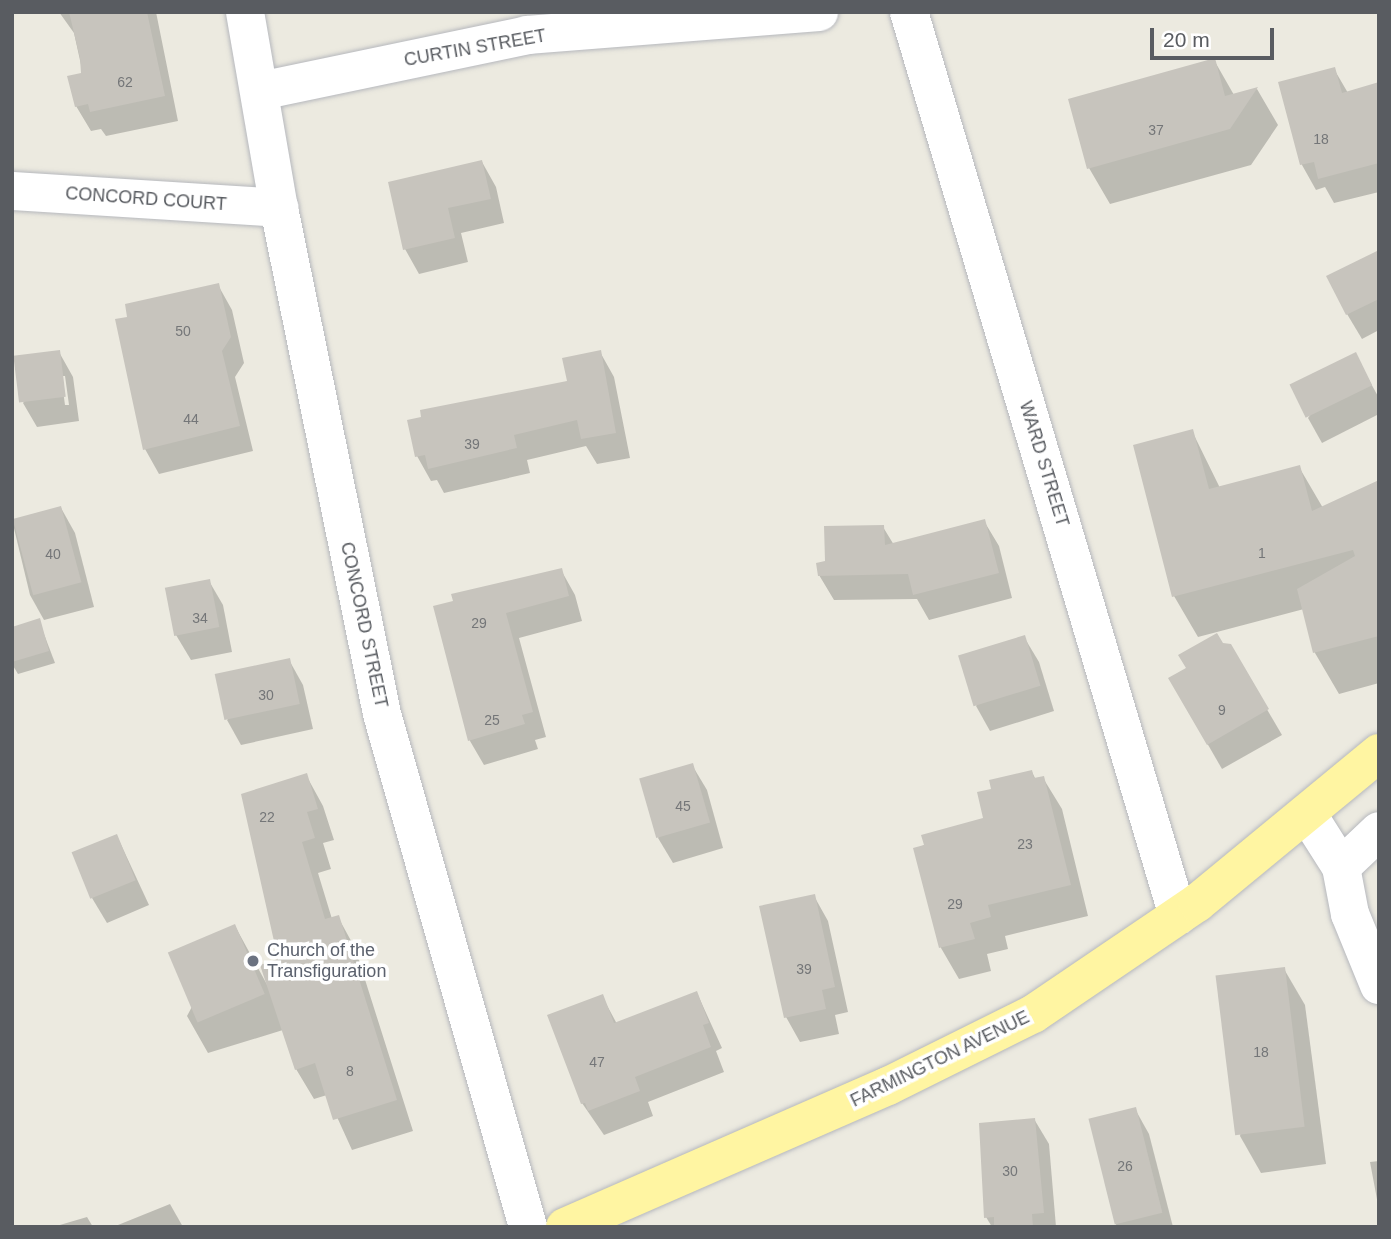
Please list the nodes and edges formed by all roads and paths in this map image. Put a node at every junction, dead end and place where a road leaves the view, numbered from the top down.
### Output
1 (245, 12) edge
2 (819, 12) edge
3 (909, 12) edge
4 (260, 91) junction
5 (12, 191) edge
6 (279, 208) junction
7 (1379, 753) edge
8 (1308, 815) junction
9 (1379, 831) edge
10 (1341, 867) junction
11 (1365, 907) edge
12 (1178, 916) junction
13 (1379, 985) edge
14 (528, 1227) edge
15 (565, 1227) edge

1 - 4 street, CONCORD STREET
2 - 4 street, CURTIN STREET
3 - 12 street, WARD STREET
4 - 6 street, CONCORD STREET
5 - 6 street, CONCORD COURT
6 - 14 street, CONCORD STREET
7 - 8 main road, FARMINGTON AVENUE
8 - 10 street
8 - 12 main road, FARMINGTON AVENUE
9 - 10 street
10 - 11 street
11 - 13 street
12 - 15 main road, FARMINGTON AVENUE

